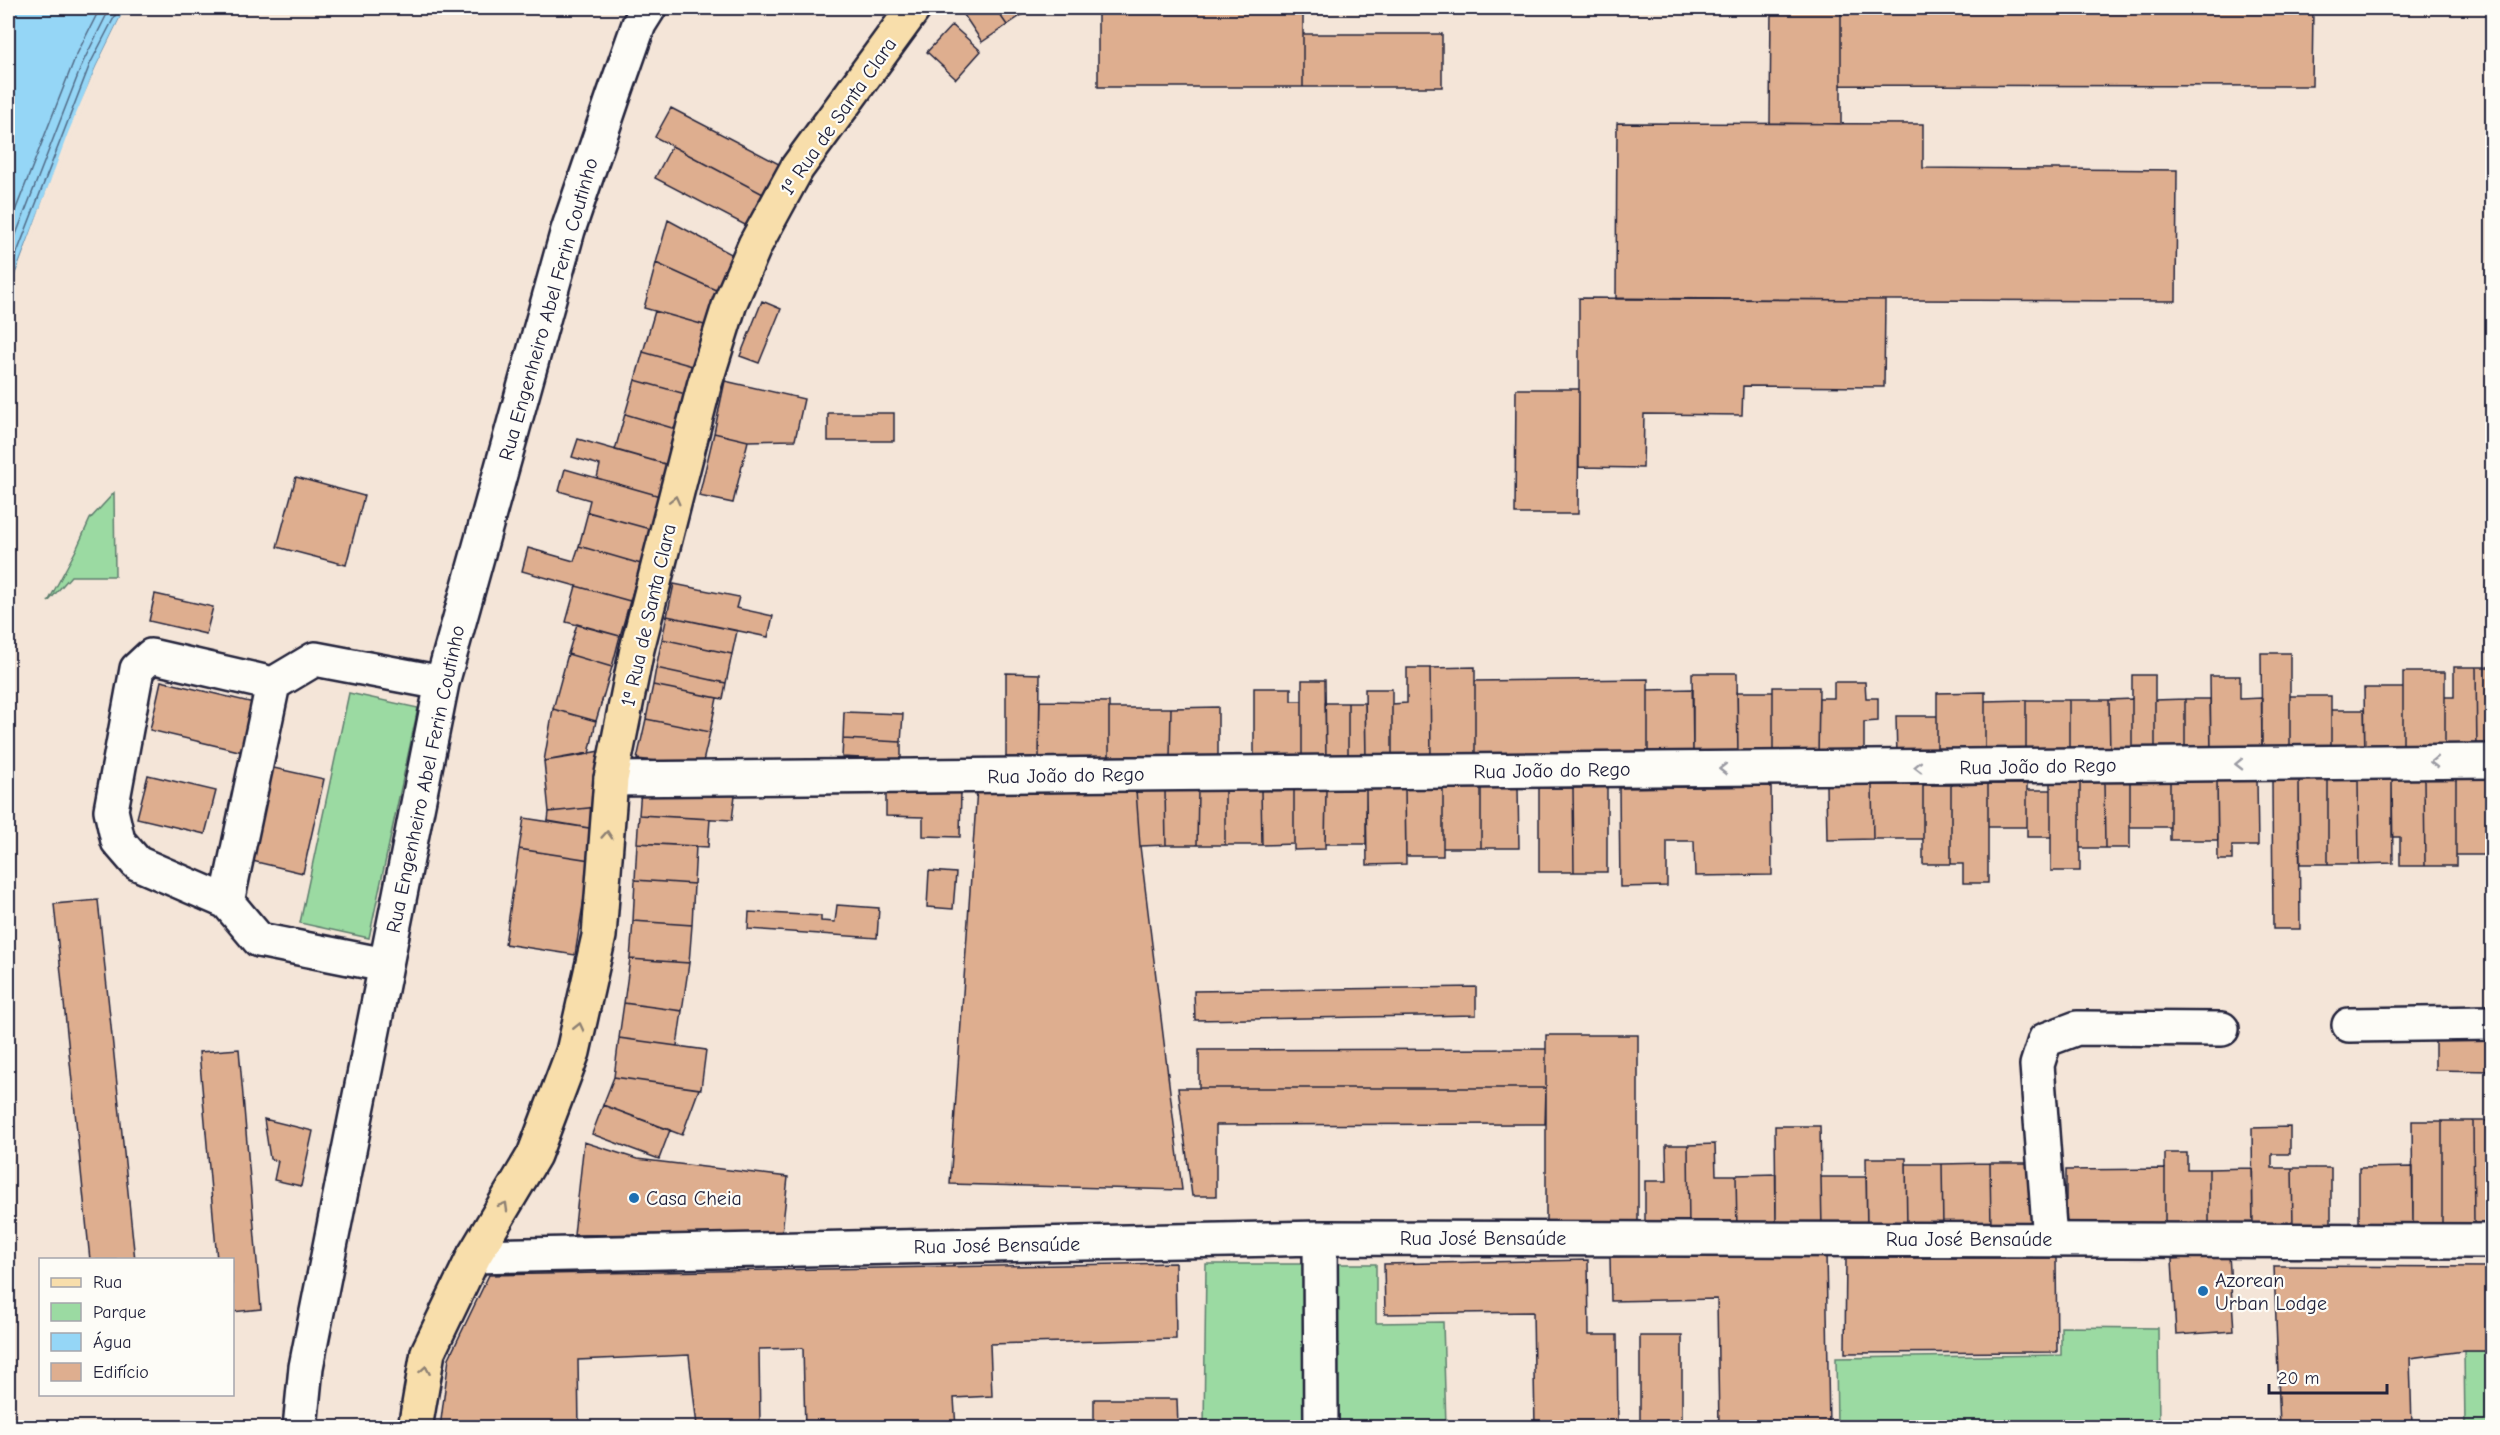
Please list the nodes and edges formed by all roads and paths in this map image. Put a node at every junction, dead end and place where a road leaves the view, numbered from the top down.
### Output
1 (649, 8) edge
2 (914, 8) edge
3 (442, 683) junction
4 (273, 684) junction
5 (2493, 762) edge
6 (611, 779) junction
7 (227, 902) junction
8 (385, 965) junction
9 (2493, 1023) edge
10 (2349, 1025) dead end
11 (2222, 1029) dead end
12 (1320, 1238) junction
13 (2050, 1240) junction
14 (2493, 1241) edge
15 (474, 1256) junction
16 (300, 1428) edge
17 (415, 1428) edge
18 (1322, 1428) edge

1 - 3 street, Rua Engenheiro Abel Ferin Coutinho
6 -> 2 main road, 1ª Rua de Santa Clara
3 - 4 street
3 - 8 street, Rua Engenheiro Abel Ferin Coutinho
4 - 7 street
4 - 7 street
5 -> 6 street, Rua João do Rego
15 -> 6 main road, 1ª Rua de Santa Clara
7 - 8 street
8 - 16 street, Rua Engenheiro Abel Ferin Coutinho
9 - 10 street
11 - 13 street
12 - 13 street, Rua José Bensaúde
12 - 15 street, Rua José Bensaúde
12 - 18 street
13 - 14 street, Rua José Bensaúde
17 -> 15 main road, 1ª Rua de Santa Clara

